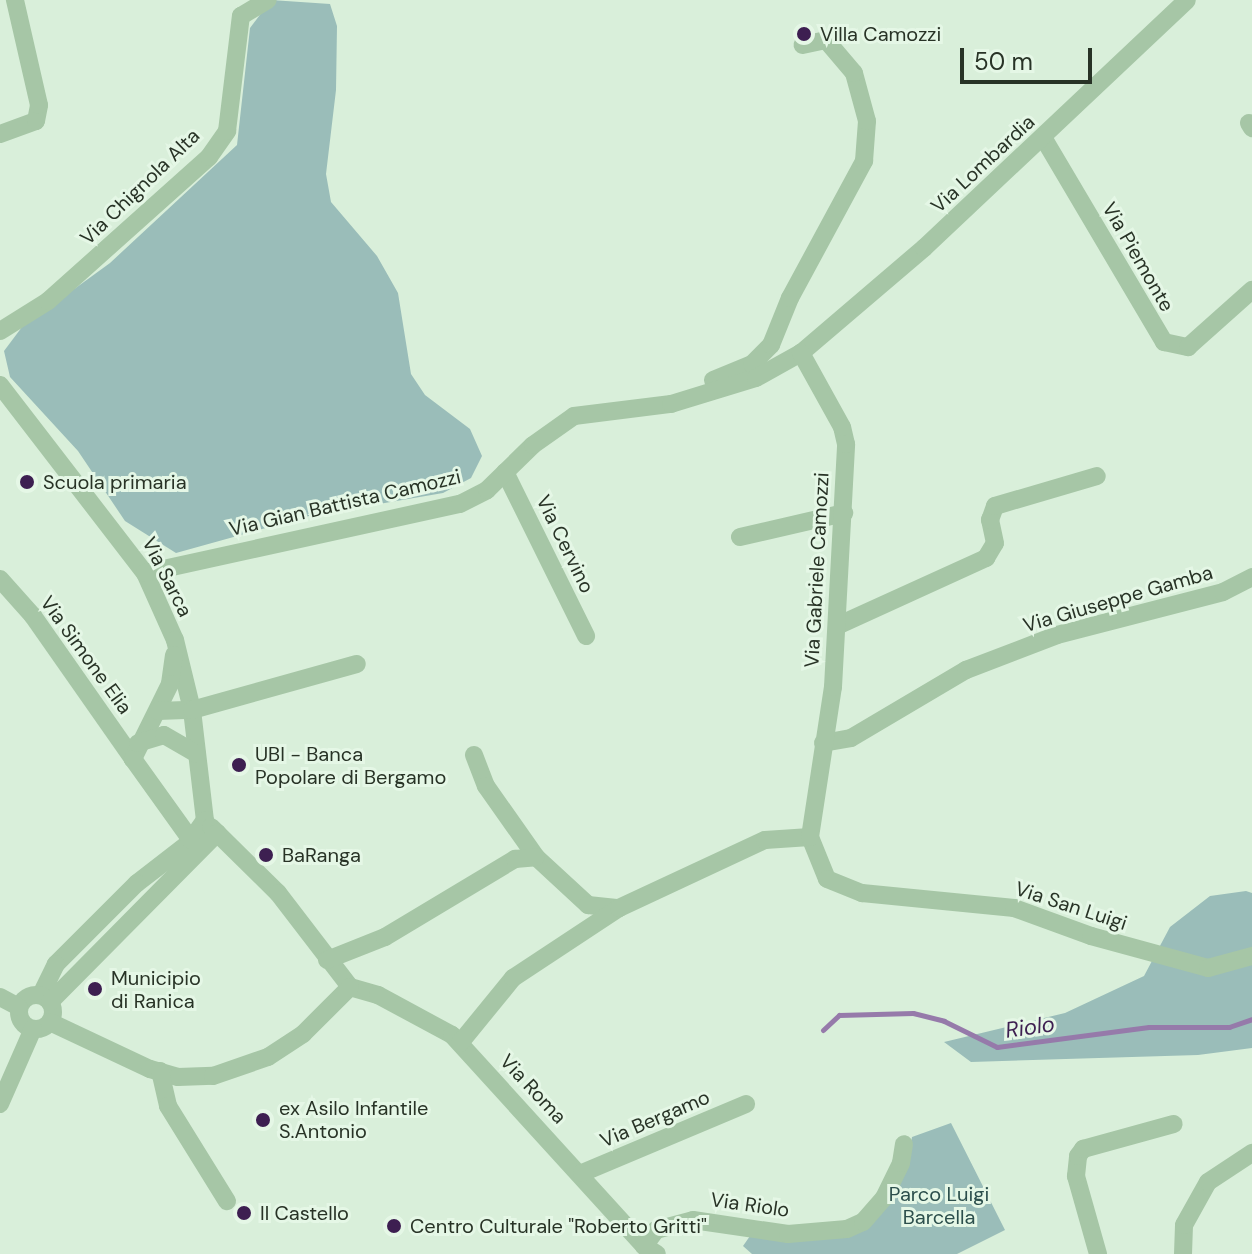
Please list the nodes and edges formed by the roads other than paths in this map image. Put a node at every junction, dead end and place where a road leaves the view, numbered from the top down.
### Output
1 (15, 0) edge
2 (268, 0) edge
3 (1187, 0) edge
4 (803, 45) dead end
5 (0, 134) edge
6 (1044, 139) junction
7 (1252, 290) edge
8 (0, 331) edge
9 (801, 353) junction
10 (0, 385) edge
11 (671, 404) junction
12 (505, 472) junction
13 (1097, 476) dead end
14 (844, 513) junction
15 (740, 537) dead end
16 (145, 573) junction
17 (1252, 577) edge
18 (0, 579) edge
19 (839, 625) junction
20 (586, 636) dead end
21 (175, 640) junction
22 (357, 664) dead end
23 (192, 710) junction
24 (158, 711) junction
25 (823, 743) junction
26 (136, 751) junction
27 (197, 754) junction
28 (474, 755) dead end
29 (211, 827) junction
30 (810, 837) junction
31 (191, 840) junction
32 (536, 857) junction
33 (588, 905) junction
34 (619, 908) junction
35 (583, 932) junction
36 (1252, 956) edge
37 (327, 960) junction
38 (350, 987) junction
39 (0, 997) edge
40 (46, 999) junction
41 (19, 1007) junction
42 (50, 1022) junction
43 (33, 1029) junction
44 (460, 1043) junction
45 (160, 1071) junction
46 (0, 1104) edge
47 (746, 1104) dead end
48 (1174, 1124) dead end
49 (904, 1144) dead end
50 (1252, 1153) edge
51 (582, 1173) junction
52 (227, 1201) dead end
53 (651, 1250) edge
54 (1181, 1253) edge
55 (626, 1254) edge
56 (1098, 1254) edge

1 - 5 street
2 - 8 street, Via Chignola Alta
3 - 6 street, Via Lombardia
4 - 11 street, Via Gian Battista Camozzi
6 - 7 street, Via Piemonte
6 - 9 street, Via Lombardia
9 - 11 street, Via Gian Battista Camozzi
9 - 14 street, Via Gabriele Camozzi
10 - 16 street, Via Sarca
11 - 12 street, Via Gian Battista Camozzi
12 - 16 street, Via Gian Battista Camozzi
12 - 20 street, Via Cervino
13 - 19 street
14 - 15 street
14 - 19 street, Via Gabriele Camozzi
16 - 21 street, Via Sarca
17 - 25 street, Via Giuseppe Gamba
18 - 26 street, Via Simone Elia
19 - 25 street, Via Gabriele Camozzi
21 - 23 street, Via Sarca
21 - 24 street
22 - 23 street
23 - 24 street
23 - 27 street, Via Sarca
24 - 26 street
25 - 30 street, Via Gabriele Camozzi
26 - 27 street
26 - 31 street, Via Simone Elia
27 - 29 street, Via Sarca
28 - 32 street
29 - 31 street
29 - 37 street
29 - 40 street
30 - 34 street
30 - 36 street, Via San Luigi
31 - 40 street
32 - 33 street
32 - 37 street
33 - 34 street
33 - 35 street
34 - 35 street
35 - 44 street
37 - 38 street
38 - 44 street, Via Roma
38 - 45 street
39 - 41 street
40 - 41 street
40 - 42 street
41 - 43 street
42 - 43 street
42 - 45 street
43 - 46 street
44 - 51 street, Via Roma
45 - 52 street
47 - 51 street, Via Bergamo
48 - 56 street
49 - 53 street, Via Riolo
50 - 54 street
51 - 53 street, Via Roma
53 - 55 street, Via Riolo

